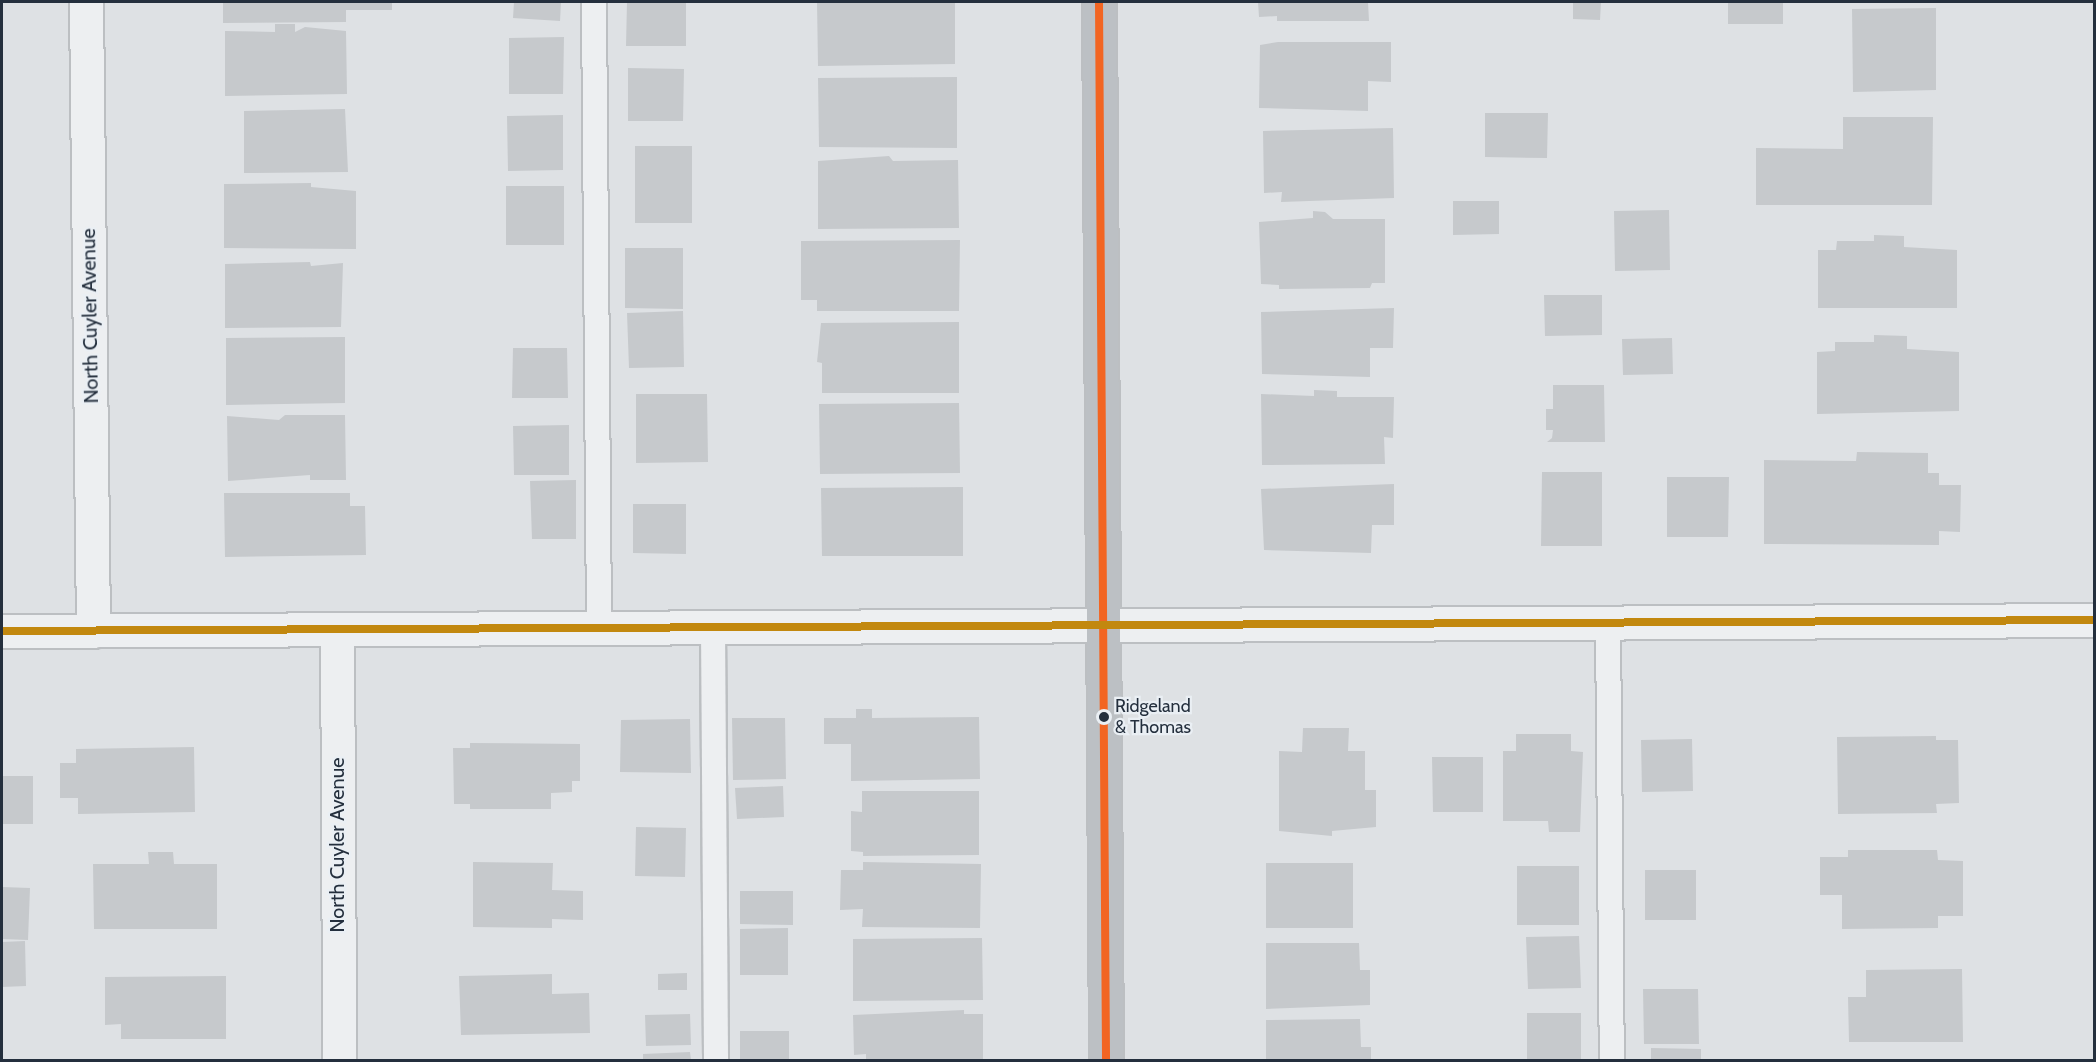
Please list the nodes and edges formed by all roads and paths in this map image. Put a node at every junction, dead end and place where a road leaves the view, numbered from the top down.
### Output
1 (86, 2) edge
2 (594, 2) edge
3 (1099, 2) edge
4 (2094, 620) edge
5 (1608, 623) junction
6 (1104, 625) junction
7 (713, 627) junction
8 (599, 628) junction
9 (337, 629) junction
10 (2, 631) edge
11 (93, 631) junction
12 (339, 1060) edge
13 (716, 1060) edge
14 (1106, 1060) edge
15 (1612, 1060) edge

1 - 11 street, North Cuyler Avenue
2 - 8 lane
3 - 6 street
4 - 5 street
5 - 6 street
5 - 15 lane
6 - 7 street
6 - 14 street
7 - 8 street
7 - 13 lane
8 - 9 street
9 - 11 street
9 - 12 street, North Cuyler Avenue
10 - 11 street

